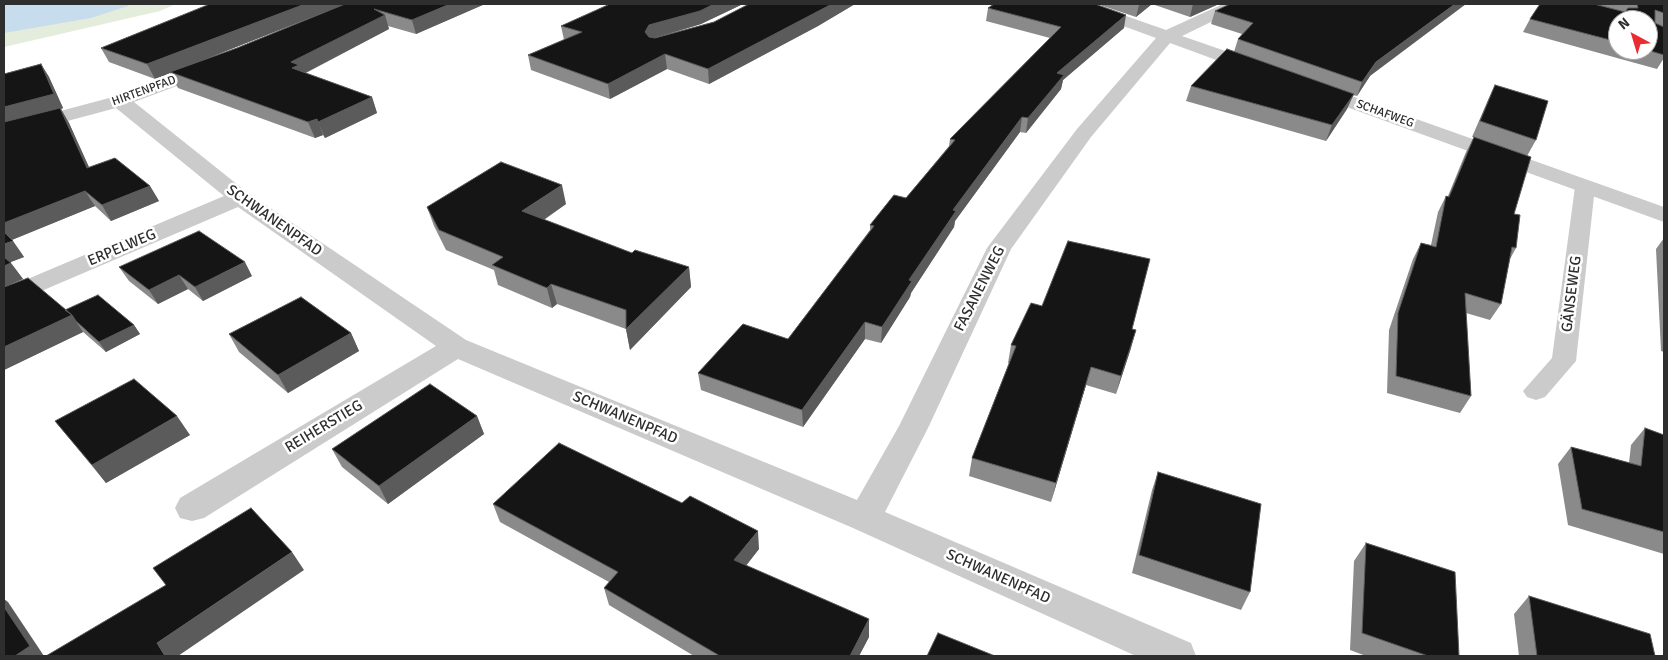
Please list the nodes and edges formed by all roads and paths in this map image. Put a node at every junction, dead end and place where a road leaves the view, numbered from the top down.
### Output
1 (1077, 4) edge
2 (1236, 4) edge
3 (1167, 36) junction
4 (228, 60) edge
5 (1275, 75) edge
6 (1294, 82) edge
7 (120, 101) junction
8 (4, 132) edge
9 (1585, 186) junction
10 (240, 198) junction
11 (1664, 215) edge
12 (4, 299) edge
13 (456, 346) junction
14 (1536, 392) dead end
15 (192, 508) dead end
16 (865, 518) junction
17 (1177, 656) edge

1 - 3 street
2 - 3 street
3 - 5 street
3 - 16 street, FASANENWEG
4 - 7 street, HIRTENPFAD
6 - 9 street, SCHAFWEG
7 - 8 street, HIRTENPFAD
7 - 10 street, SCHWANENPFAD
9 - 11 street, SCHAFWEG
9 - 14 lane, GÄNSEWEG
10 - 12 street, ERPELWEG
10 - 13 street, SCHWANENPFAD
13 - 15 street, REIHERSTIEG
13 - 16 street, SCHWANENPFAD
16 - 17 street, SCHWANENPFAD

